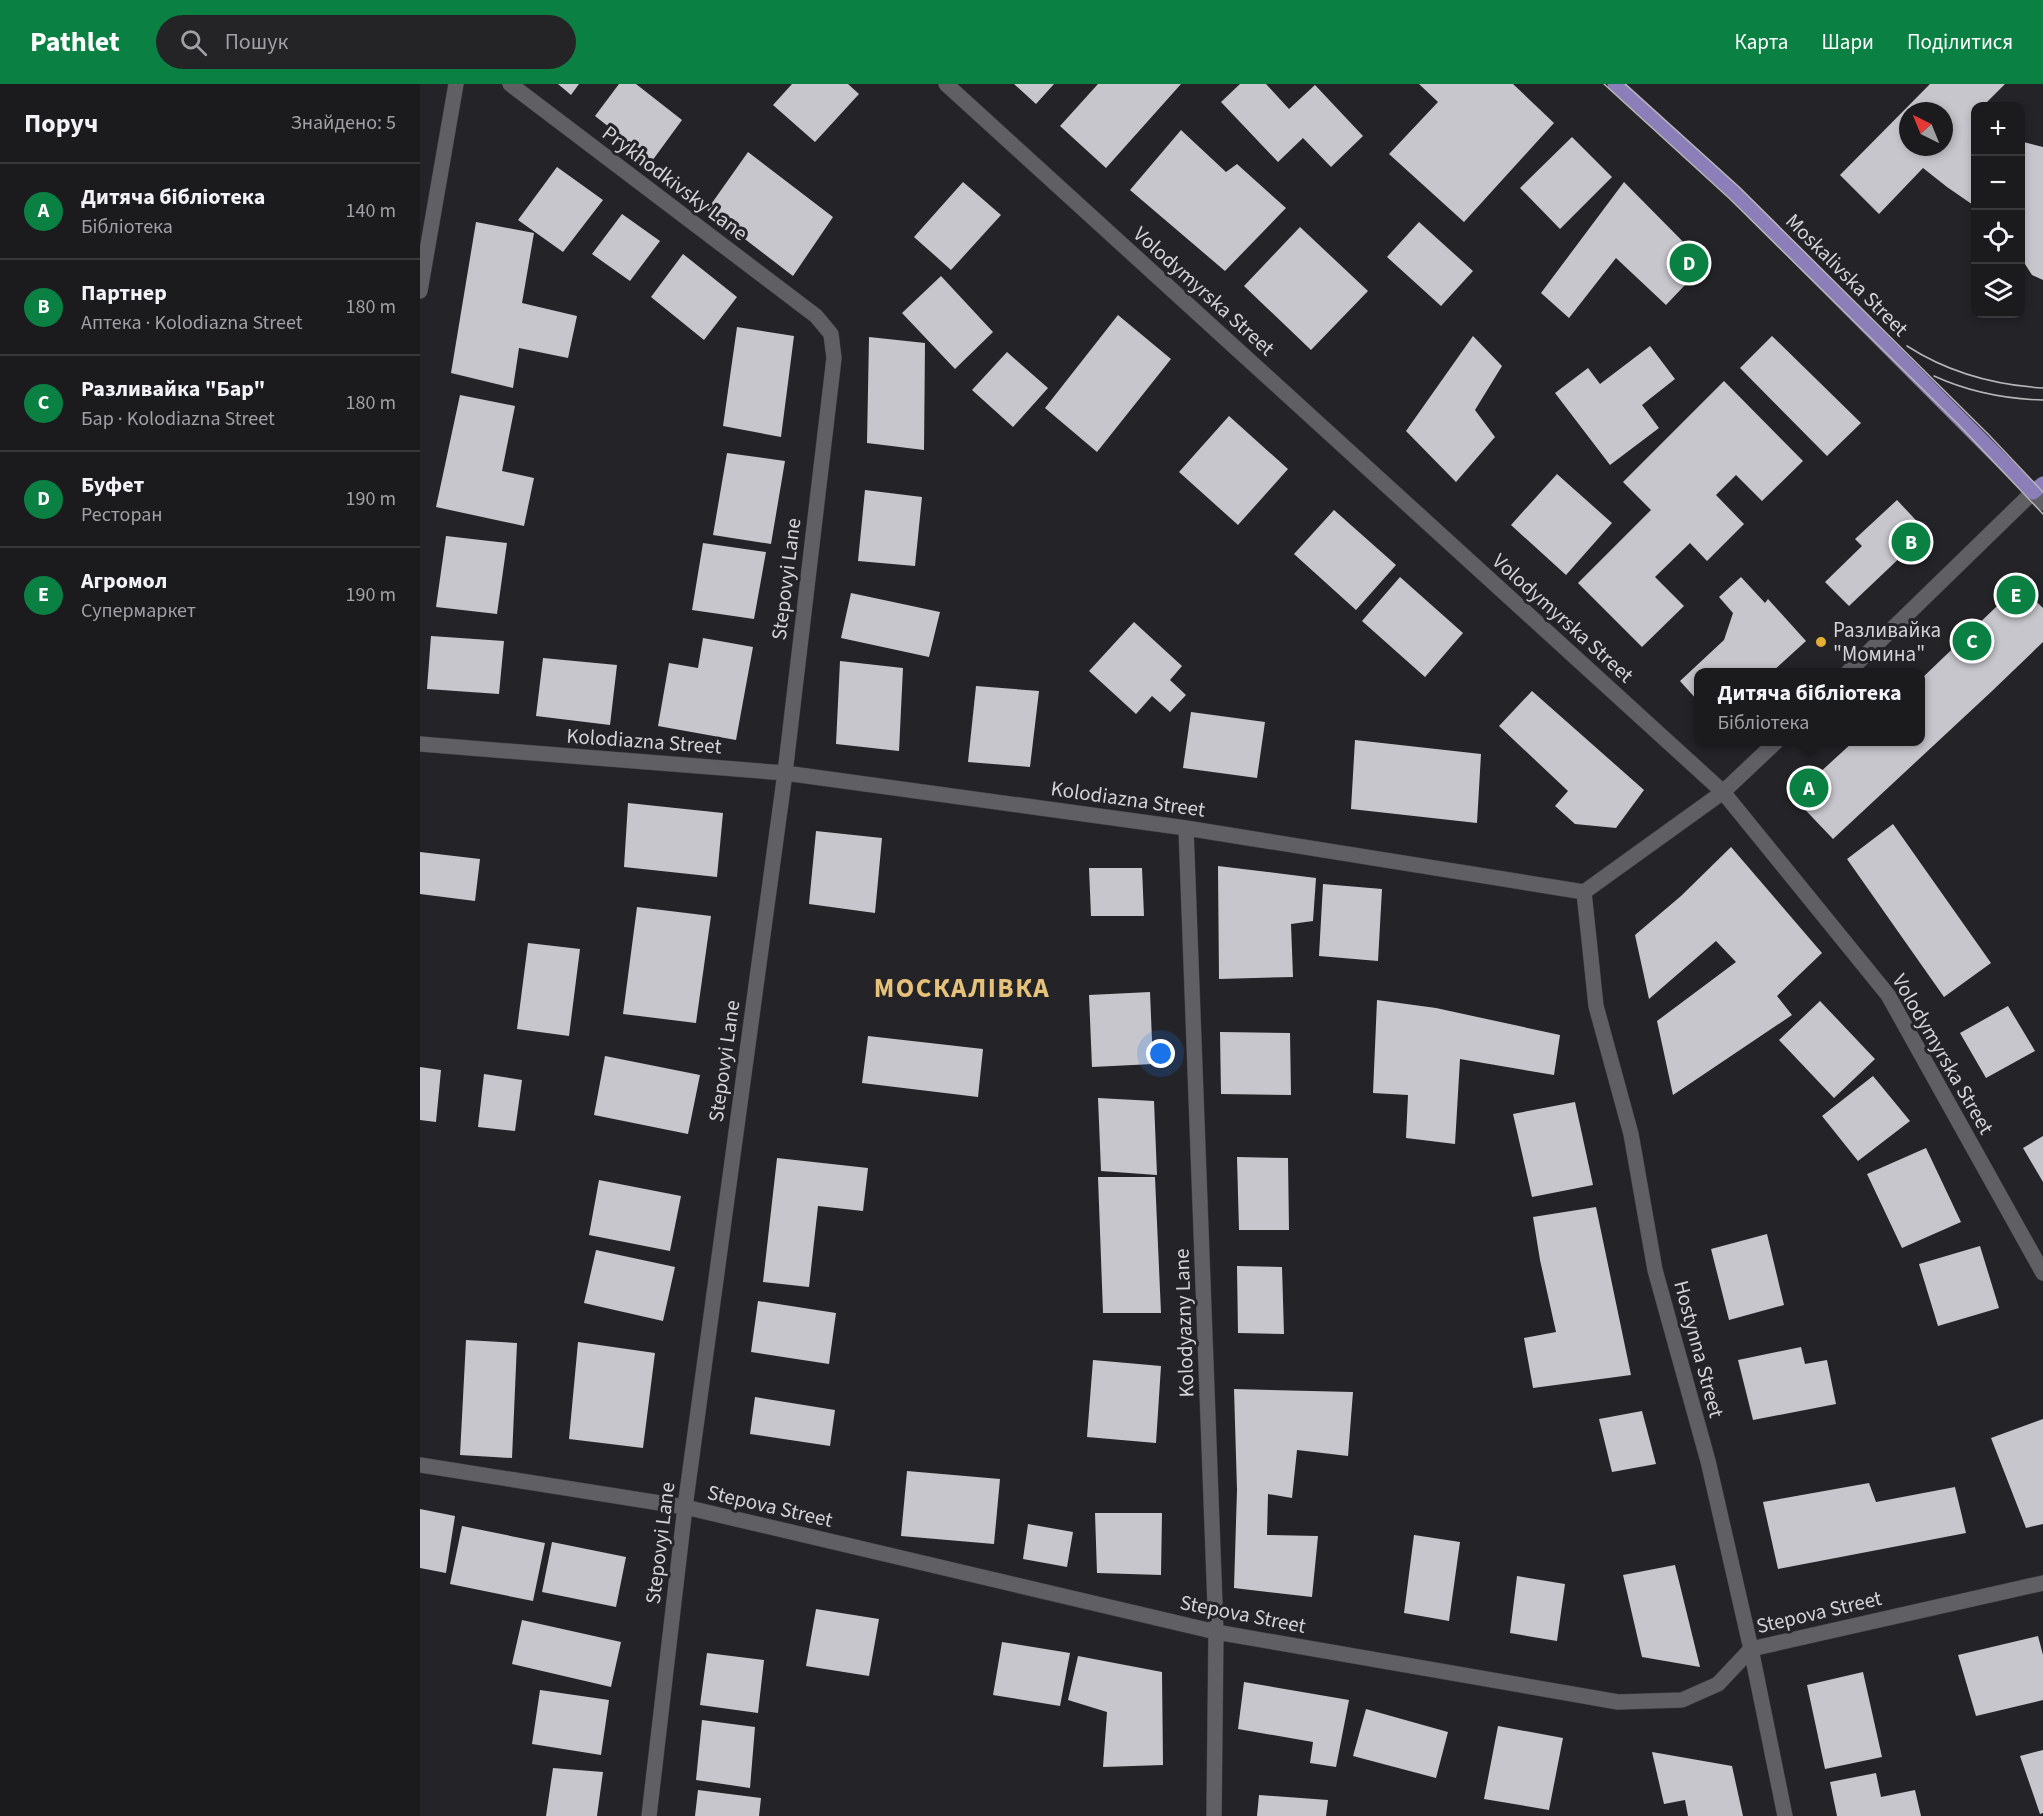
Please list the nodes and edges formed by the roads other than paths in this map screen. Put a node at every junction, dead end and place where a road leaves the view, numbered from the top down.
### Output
1 (456, 84) edge
2 (510, 84) edge
3 (946, 84) edge
4 (1615, 84) edge
5 (420, 291) edge
6 (816, 316) joint
7 (2040, 493) edge
8 (1852, 668) edge
9 (420, 744) edge
10 (1771, 746) edge
11 (785, 773) junction
12 (1723, 792) junction
13 (1186, 828) junction
14 (1584, 892) junction
15 (2043, 1274) edge
16 (420, 1465) edge
17 (685, 1507) junction
18 (2043, 1582) edge
19 (1216, 1632) junction
20 (1751, 1649) junction
21 (649, 1816) edge
22 (1214, 1816) edge
23 (1785, 1816) edge

1 - 5 street
2 - 6 street, Prykhodkivsky Lane
3 - 12 street, Volodymyrska Street
4 - 7 main road, Moskalivska Street
6 - 11 street, Stepovyi Lane
7 - 8 street
9 - 11 street, Kolodiazna Street
10 - 12 street
11 - 13 street, Kolodiazna Street
11 - 17 street, Stepovyi Lane
12 - 14 street
12 - 15 street, Volodymyrska Street
13 - 14 street, Kolodiazna Street
13 - 19 street, Kolodyazny Lane
14 - 20 street, Hostynna Street
16 - 17 street, Stepova Street
17 - 19 street, Stepova Street
17 - 21 street, Stepovyi Lane
18 - 20 street, Stepova Street
19 - 20 street, Stepova Street
19 - 22 street, Kolodyazny Lane
20 - 23 street, Hostynna Street

